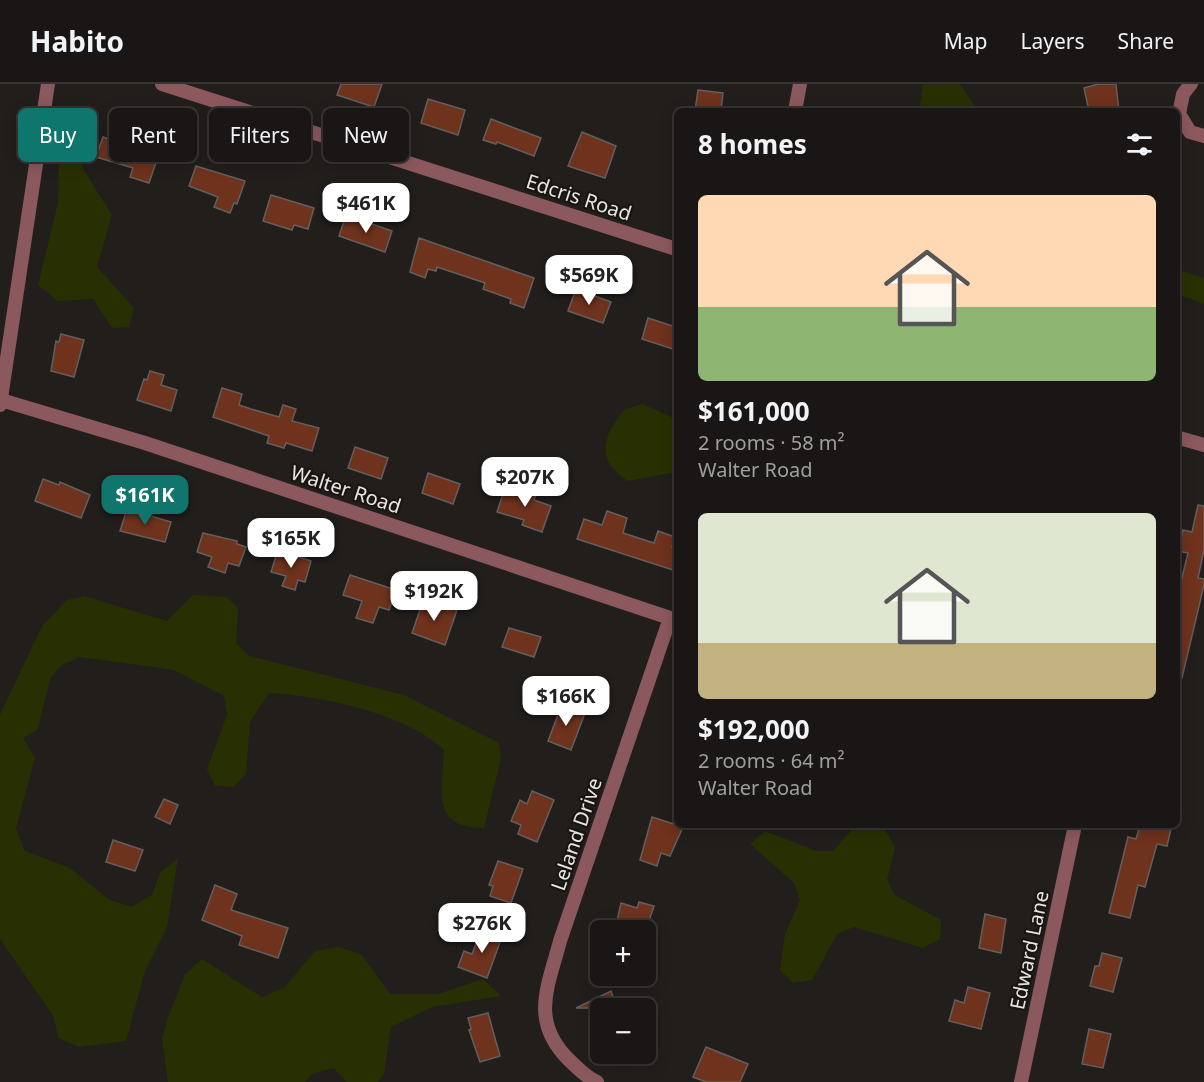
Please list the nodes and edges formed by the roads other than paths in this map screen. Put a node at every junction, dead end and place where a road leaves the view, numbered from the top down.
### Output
1 (48, 84) edge
2 (162, 84) edge
3 (800, 84) edge
4 (1191, 84) edge
5 (796, 108) edge
6 (1180, 109) edge
7 (1180, 116) edge
8 (1204, 136) edge
9 (674, 248) edge
10 (1, 402) edge
11 (1180, 438) edge
12 (1204, 445) edge
13 (673, 619) edge
14 (1074, 828) edge
15 (597, 1082) edge
16 (1021, 1082) edge

1 - 10 street
2 - 9 street, Edcris Road
3 - 5 street
4 - 6 street
7 - 8 street
10 - 13 street, Walter Road
11 - 12 street
13 - 15 street, Leland Drive
14 - 16 street, Edward Lane

